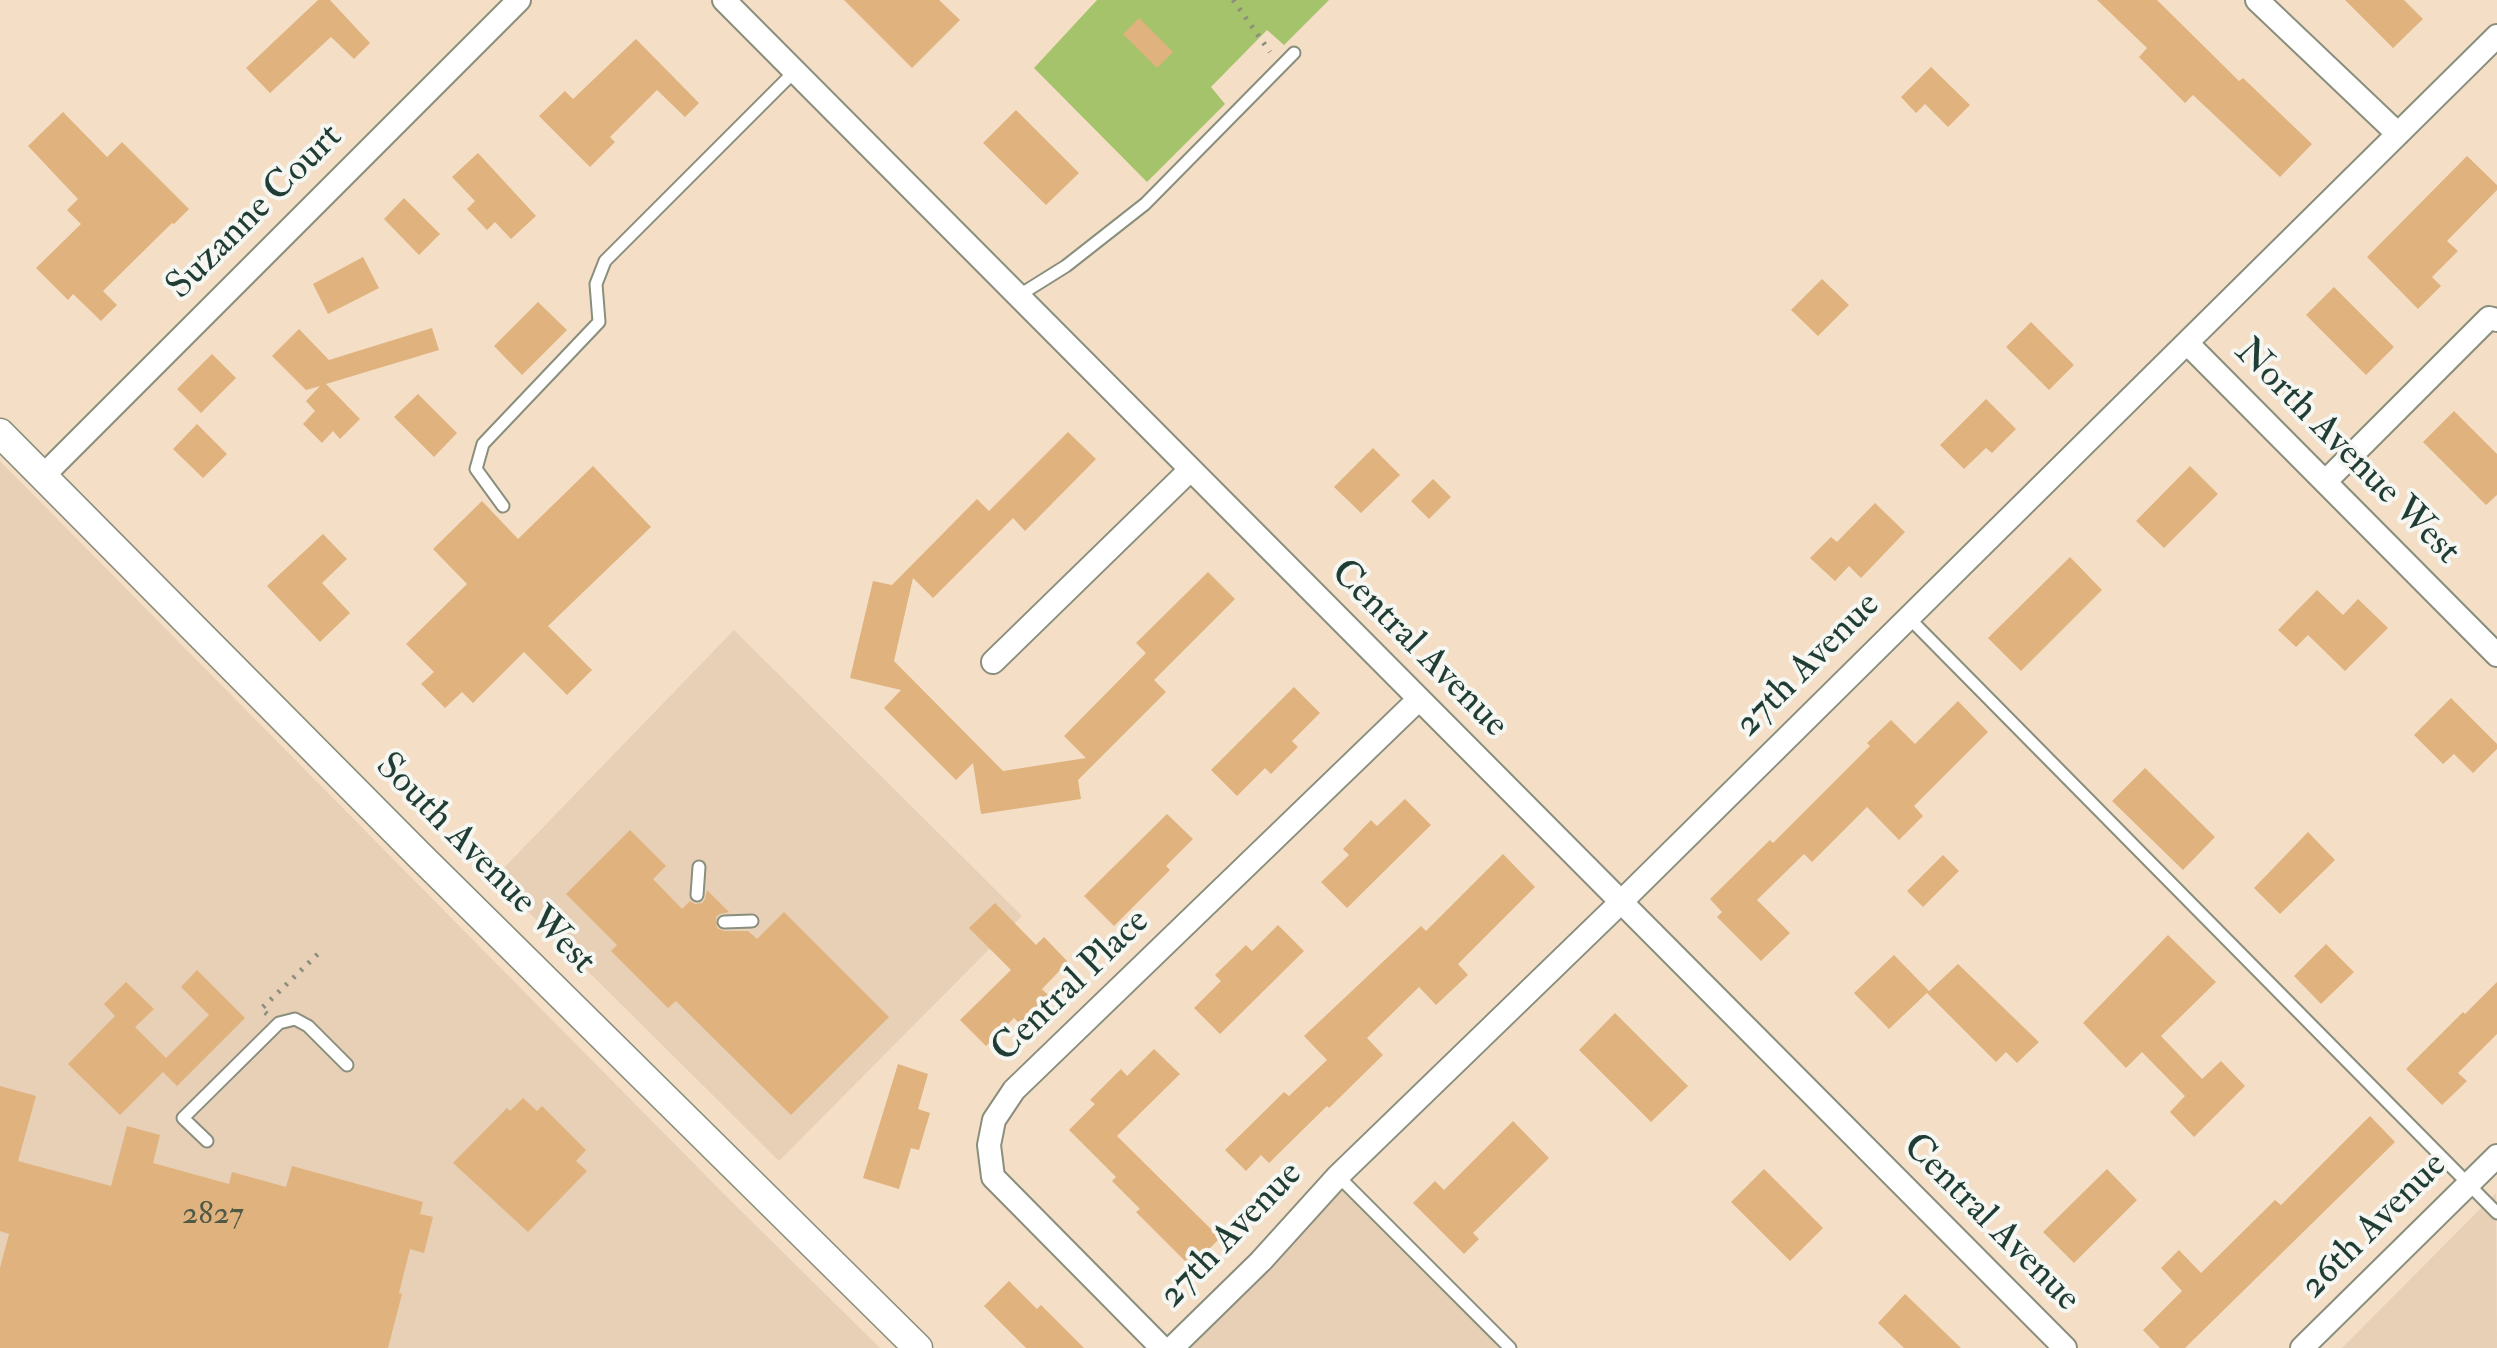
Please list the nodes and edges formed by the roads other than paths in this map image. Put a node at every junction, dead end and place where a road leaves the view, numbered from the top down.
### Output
1 (519, 0) edge
2 (724, 0) edge
3 (2256, 0) edge
4 (2497, 36) edge
5 (1294, 53) dead end
6 (795, 71) junction
7 (2398, 134) junction
8 (1018, 296) junction
9 (2497, 320) edge
10 (2188, 344) junction
11 (0, 433) edge
12 (1190, 470) junction
13 (44, 476) junction
14 (2326, 481) junction
15 (502, 506) dead end
16 (1908, 618) junction
17 (2497, 655) edge
18 (993, 662) dead end
19 (1418, 700) junction
20 (699, 867) dead end
21 (697, 895) dead end
22 (1620, 903) junction
23 (752, 921) dead end
24 (724, 922) dead end
25 (347, 1065) dead end
26 (207, 1141) dead end
27 (2497, 1156) edge
28 (1338, 1176) junction
29 (2468, 1184) junction
30 (2497, 1213) edge
31 (918, 1348) edge
32 (1162, 1348) edge
33 (1172, 1348) edge
34 (1510, 1348) edge
35 (2064, 1348) edge
36 (2302, 1348) edge

1 - 13 street, Suzanne Court
2 - 6 street, Central Avenue
3 - 7 street
4 - 7 street, 27th Avenue
5 - 8 lane
6 - 8 street, Central Avenue
6 - 15 lane
7 - 10 street, 27th Avenue
8 - 12 street, Central Avenue
9 - 14 street
10 - 14 street, North Avenue West
10 - 16 street, 27th Avenue
11 - 13 street, South Avenue West
12 - 18 street
12 - 19 street, Central Avenue
13 - 31 street, South Avenue West
14 - 17 street, North Avenue West
16 - 22 street, 27th Avenue
16 - 29 lane
19 - 22 street, Central Avenue
19 - 32 street, Central Place
20 - 21 lane
22 - 28 street, 27th Avenue
22 - 35 street, Central Avenue
23 - 24 lane
25 - 26 lane
27 - 29 street, 26th Avenue
28 - 33 street, 27th Avenue
28 - 34 lane
29 - 30 lane
29 - 36 street, 26th Avenue

